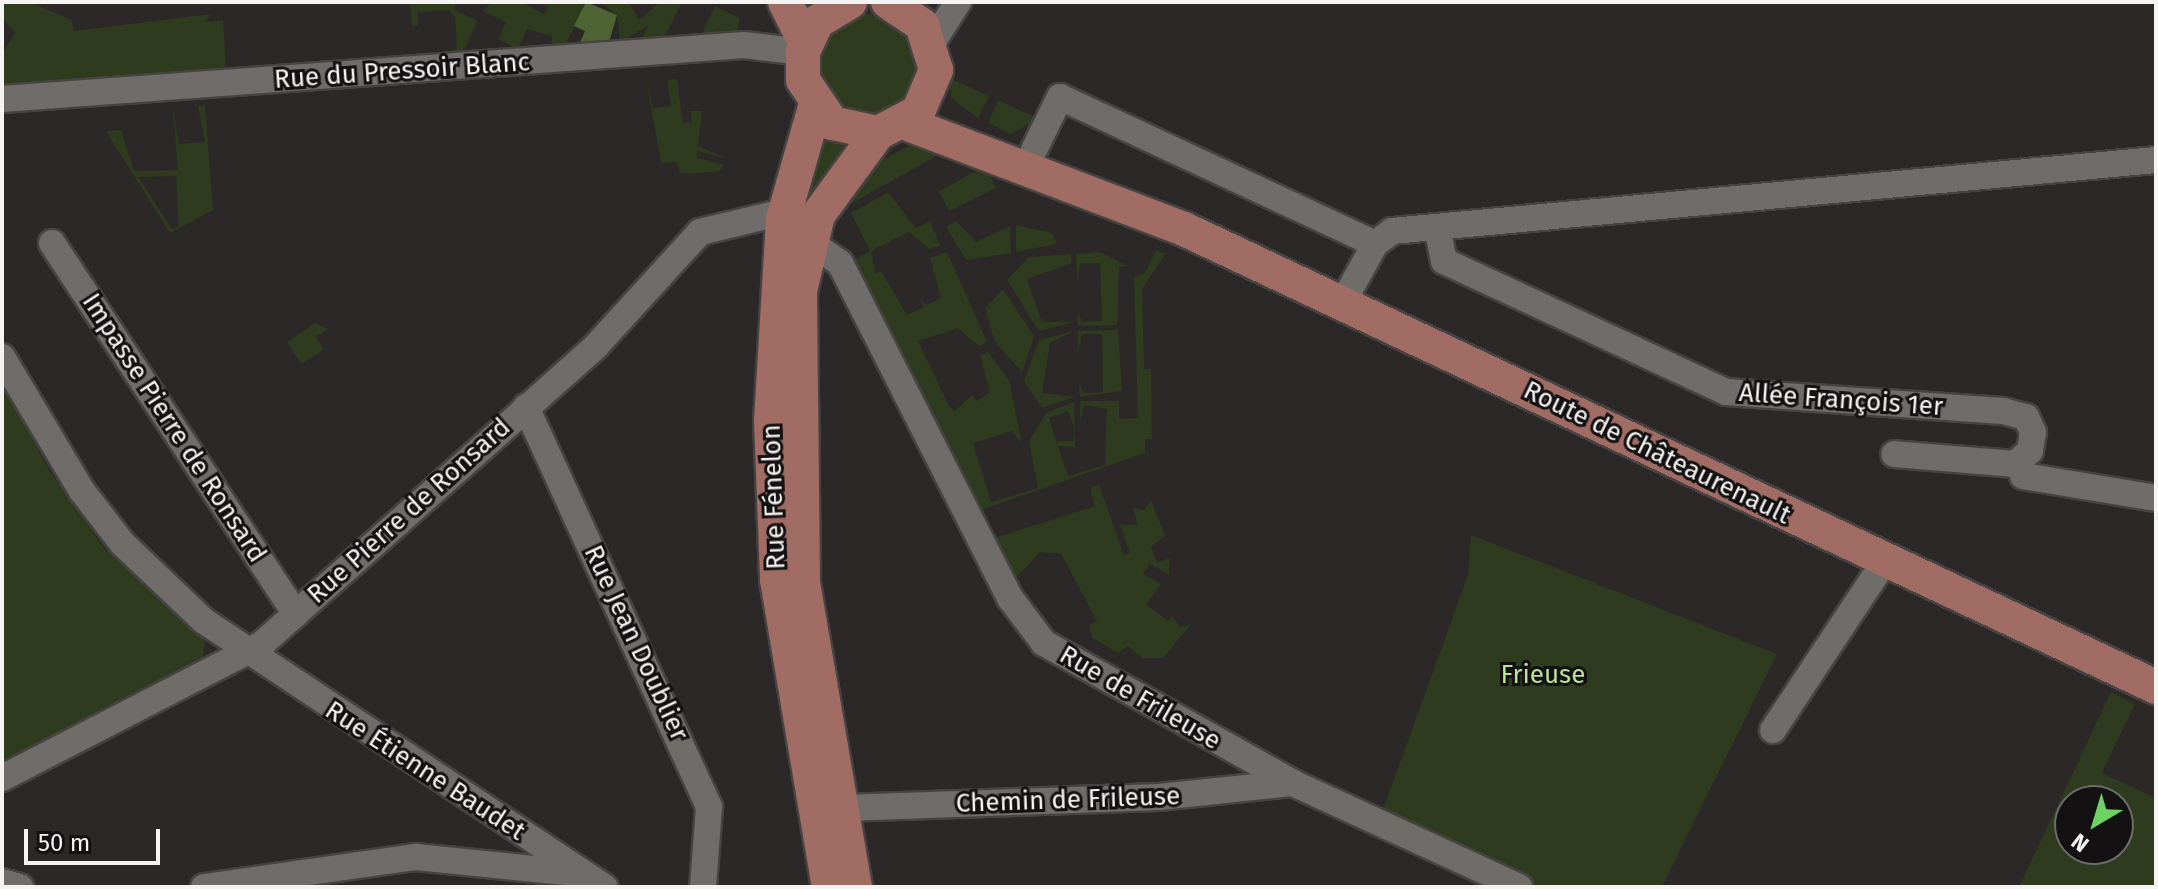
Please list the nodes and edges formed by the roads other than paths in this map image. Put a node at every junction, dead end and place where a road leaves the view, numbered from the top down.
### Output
1 (785, 2) edge
2 (850, 2) edge
3 (890, 2) edge
4 (958, 2) edge
5 (932, 43) junction
6 (804, 47) junction
7 (934, 84) junction
8 (2, 99) edge
9 (815, 107) junction
10 (891, 128) junction
11 (1034, 150) junction
12 (2156, 160) edge
13 (1158, 218) junction
14 (1437, 228) junction
15 (796, 229) junction
16 (1384, 238) junction
17 (52, 243) dead end
18 (1343, 302) junction
19 (2, 357) edge
20 (526, 407) junction
21 (1894, 454) dead end
22 (2023, 476) dead end
23 (2156, 498) edge
24 (1885, 561) junction
25 (296, 614) junction
26 (246, 654) junction
27 (2156, 687) edge
28 (1773, 730) dead end
29 (2, 778) edge
30 (1293, 783) junction
31 (843, 808) junction
32 (595, 881) edge
33 (2, 882) edge
34 (20, 887) edge
35 (204, 887) edge
36 (703, 887) edge
37 (829, 887) edge
38 (855, 887) edge
39 (1519, 887) edge

1 - 6 main road
2 - 6 main road
3 - 5 main road
4 - 5 street
5 - 7 main road
6 - 8 street, Rue du Pressoir Blanc
6 - 9 main road
7 - 10 main road, Rue Fénelon
7 - 11 main road, Route de Châteaurenault
9 - 10 main road, Route de Châteaurenault
9 - 15 main road, Rue Fénelon
10 - 13 main road, Route de Châteaurenault
10 - 15 main road, Rue Fénelon
11 - 13 main road, Route de Châteaurenault
11 - 16 street
12 - 14 street
13 - 18 main road, Route de Châteaurenault
14 - 16 street
14 - 21 street, Allée François 1er
15 - 20 street, Rue Pierre de Ronsard
15 - 30 street, Rue de Frileuse
15 - 31 main road, Rue Fénelon
15 - 37 main road, Rue Fénelon
16 - 18 street
17 - 25 street, Impasse Pierre de Ronsard
18 - 24 main road, Route de Châteaurenault
19 - 26 street, Rue Étienne Baudet
20 - 25 street, Rue Pierre de Ronsard
20 - 36 street, Rue Jean Doublier
22 - 23 street
24 - 27 main road, Route de Châteaurenault
24 - 28 street
25 - 26 street, Rue Pierre de Ronsard
26 - 29 street, Rue Pierre de Ronsard
26 - 32 street, Rue Étienne Baudet
30 - 31 street, Chemin de Frileuse
30 - 39 street, Rue de Frileuse
31 - 38 main road, Rue Fénelon
32 - 35 street
33 - 34 street

